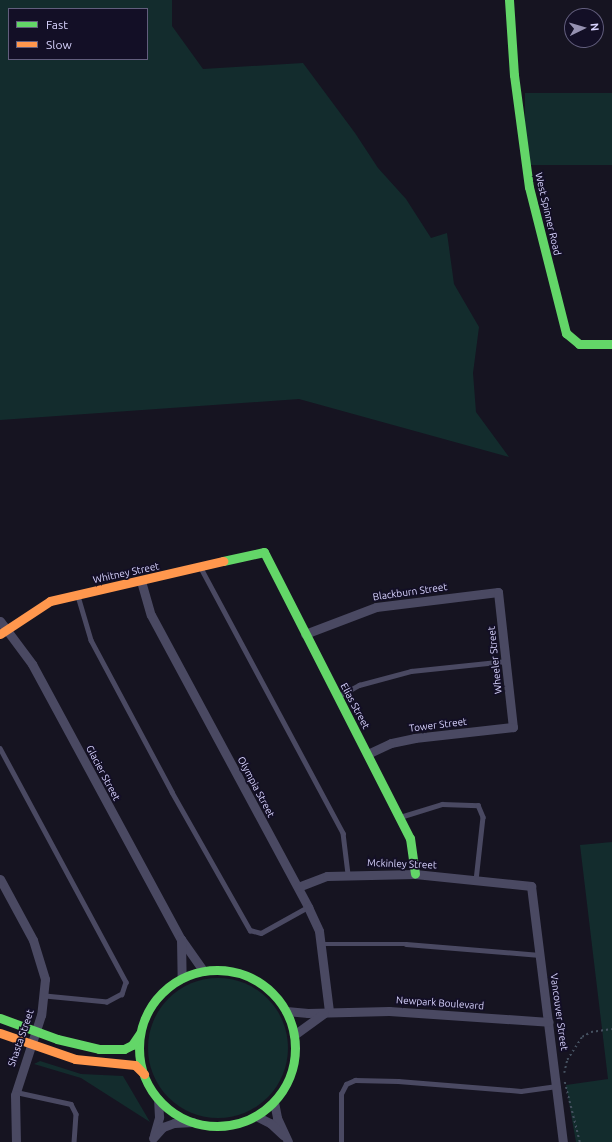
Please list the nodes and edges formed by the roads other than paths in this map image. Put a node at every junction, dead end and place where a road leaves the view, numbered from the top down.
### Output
1 (509, 0) edge
2 (612, 344) edge
3 (264, 552) joint
4 (201, 568) junction
5 (141, 581) junction
6 (498, 592) joint
7 (78, 595) junction
8 (0, 621) edge
9 (4, 631) edge
10 (306, 634) junction
11 (506, 661) junction
12 (337, 696) junction
13 (513, 727) joint
14 (0, 748) edge
15 (367, 754) junction
16 (399, 817) junction
17 (348, 874) junction
18 (415, 874) junction
19 (0, 879) edge
20 (476, 880) junction
21 (531, 886) joint
22 (298, 887) junction
23 (308, 907) junction
24 (181, 939) junction
25 (320, 944) junction
26 (540, 955) junction
27 (203, 971) junction
28 (182, 978) junction
29 (44, 996) junction
30 (286, 1011) junction
31 (329, 1011) junction
32 (0, 1018) edge
33 (549, 1022) junction
34 (36, 1031) junction
35 (141, 1031) junction
36 (0, 1033) edge
37 (294, 1035) junction
38 (31, 1044) junction
39 (144, 1074) junction
40 (558, 1086) junction
41 (16, 1092) junction
42 (158, 1099) junction
43 (274, 1102) junction
44 (256, 1116) junction
45 (193, 1122) junction
46 (152, 1140) edge
47 (287, 1140) edge
48 (16, 1142) edge
49 (74, 1142) edge
50 (340, 1142) edge
51 (563, 1142) edge

1 - 2 street, West Spinner Road
3 - 4 street, Whitney Street
3 - 10 street, Elias Street
4 - 5 street, Whitney Street
4 - 17 lane
5 - 7 street, Whitney Street
5 - 22 street, Olympia Street
6 - 10 street, Blackburn Street
6 - 11 street, Wheeler Street
7 - 9 street, Whitney Street
7 - 23 lane
8 - 9 street, Glacier Street
9 - 24 street, Glacier Street
10 - 12 street, Elias Street
11 - 12 lane
11 - 13 street, Wheeler Street
12 - 15 street, Elias Street
13 - 15 street, Tower Street
14 - 29 lane
15 - 16 street, Elias Street
16 - 18 street, Elias Street
16 - 20 lane
17 - 18 street, Mckinley Street
17 - 22 street, Mckinley Street
18 - 20 street, Mckinley Street
19 - 29 street, Shasta Street
20 - 21 street, Mckinley Street
21 - 26 street, Vancouver Street
22 - 23 street, Olympia Street
23 - 25 street, Olympia Street
24 - 27 street, Glacier Street
24 - 28 street, Glacier Street
25 - 26 lane
25 - 31 street, Olympia Street
26 - 33 street, Vancouver Street
27 - 28 street
27 - 30 street
28 - 35 street
29 - 34 street, Shasta Street
30 - 31 street, Newpark Boulevard
30 - 37 street
31 - 33 street, Newpark Boulevard
31 - 37 street
32 - 34 street
33 - 40 street, Vancouver Street
34 - 35 street
34 - 38 street, Shasta Street
35 - 39 street
36 - 38 street
37 - 43 street
38 - 39 street
38 - 41 street, Shasta Street
39 - 42 street
40 - 50 lane
40 - 51 street, Vancouver Street
41 - 48 street, Shasta Street
41 - 49 lane
42 - 45 street
42 - 46 street
43 - 44 street
43 - 47 street
44 - 45 street
44 - 47 street
45 - 46 street

